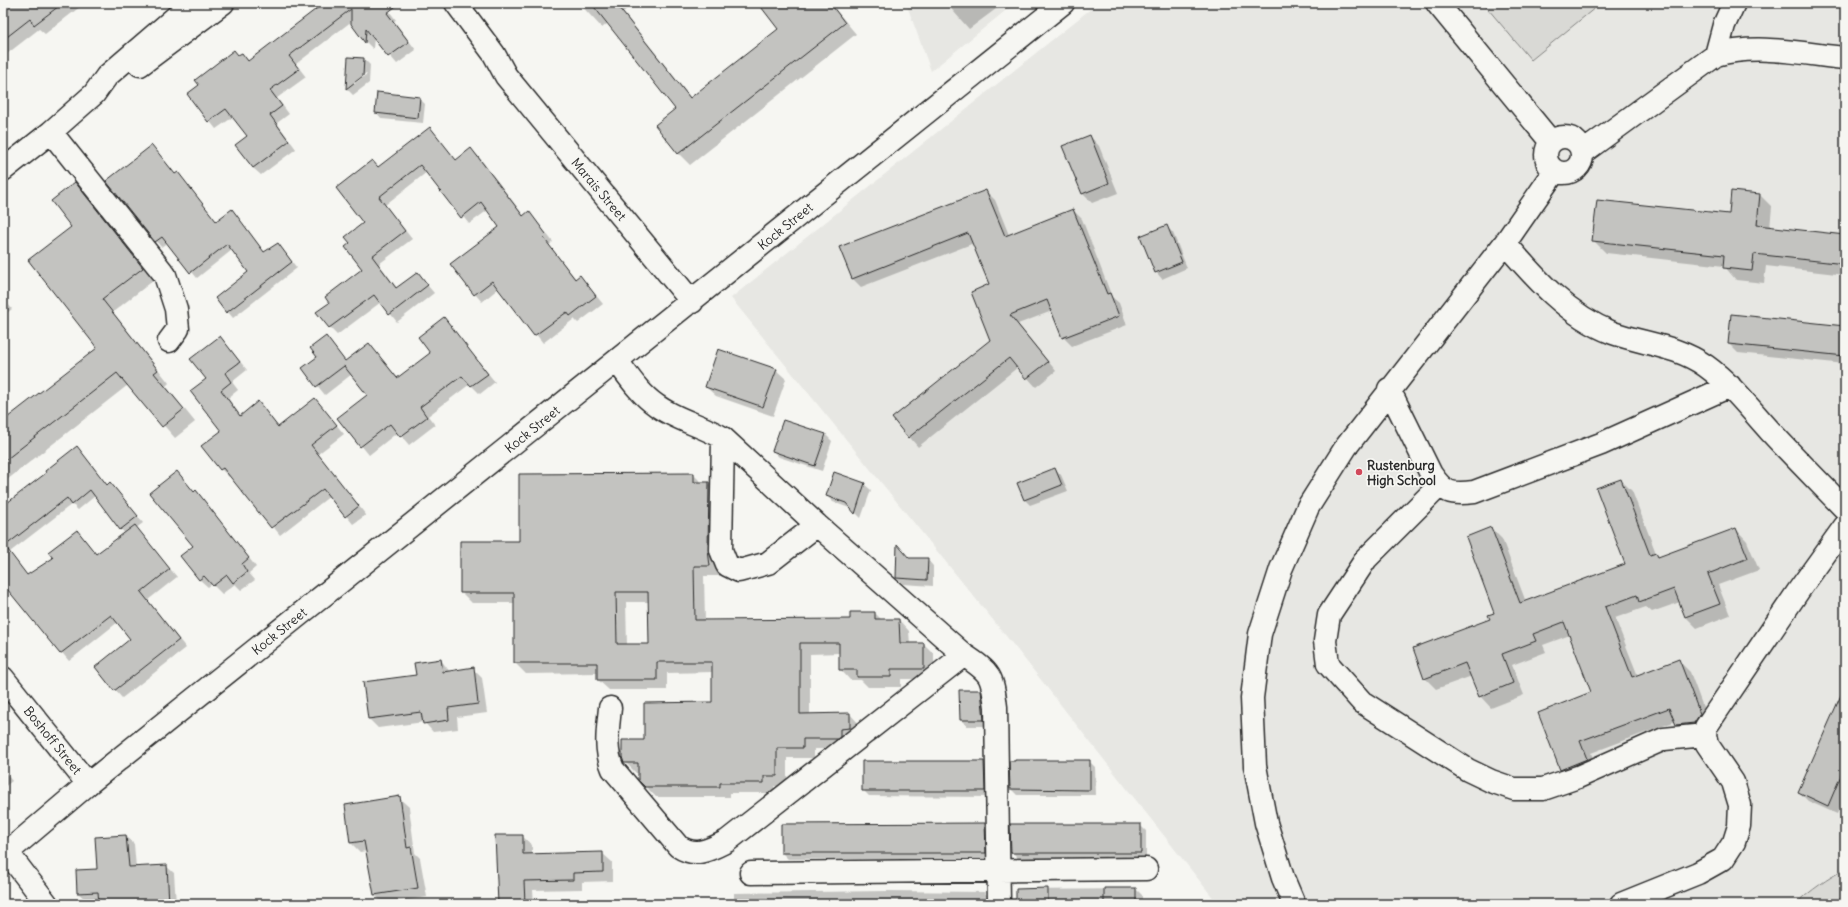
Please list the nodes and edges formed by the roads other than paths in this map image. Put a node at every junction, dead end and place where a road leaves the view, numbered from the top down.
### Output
1 (192, 3) edge
2 (223, 3) edge
3 (439, 3) edge
4 (456, 3) edge
5 (1063, 3) edge
6 (1437, 3) edge
7 (1734, 3) edge
8 (1716, 55) junction
9 (1845, 58) edge
10 (506, 76) junction
11 (94, 94) junction
12 (50, 132) junction
13 (1551, 142) junction
14 (1582, 153) junction
15 (3, 170) edge
16 (1555, 171) junction
17 (1505, 243) junction
18 (692, 302) junction
19 (169, 341) dead end
20 (617, 361) junction
21 (1730, 386) junction
22 (1389, 390) junction
23 (723, 438) junction
24 (1440, 486) junction
25 (1845, 509) edge
26 (817, 525) junction
27 (1845, 526) edge
28 (964, 655) junction
29 (3, 678) edge
30 (610, 708) dead end
31 (1705, 735) junction
32 (88, 784) junction
33 (5, 854) edge
34 (998, 870) junction
35 (1146, 870) dead end
36 (751, 873) dead end
37 (47, 904) edge
38 (999, 904) edge
39 (1294, 904) edge
40 (1621, 904) edge

1 - 11 street
2 - 11 street
3 - 10 street, Marais Street
4 - 10 street, Marais Street
5 - 18 street, Kock Street
6 - 13 street
7 - 8 street
8 - 9 street
8 - 14 street
10 - 18 street, Marais Street
11 - 12 street
12 - 15 street
12 - 19 street
13 - 14 street
13 - 16 street
14 - 16 street
16 - 17 street
17 - 21 street
17 - 22 street
18 - 20 street, Kock Street
20 - 23 street
20 - 32 street, Kock Street
21 - 24 street
21 - 25 street
22 - 24 street
22 - 39 street
23 - 26 street
23 - 26 street
24 - 31 street
26 - 28 street
27 - 31 street
28 - 30 street
28 - 34 street
29 - 32 street, Boshoff Street
31 - 40 street
32 - 33 street, Kock Street
33 - 37 street
34 - 35 street
34 - 36 street
34 - 38 street

